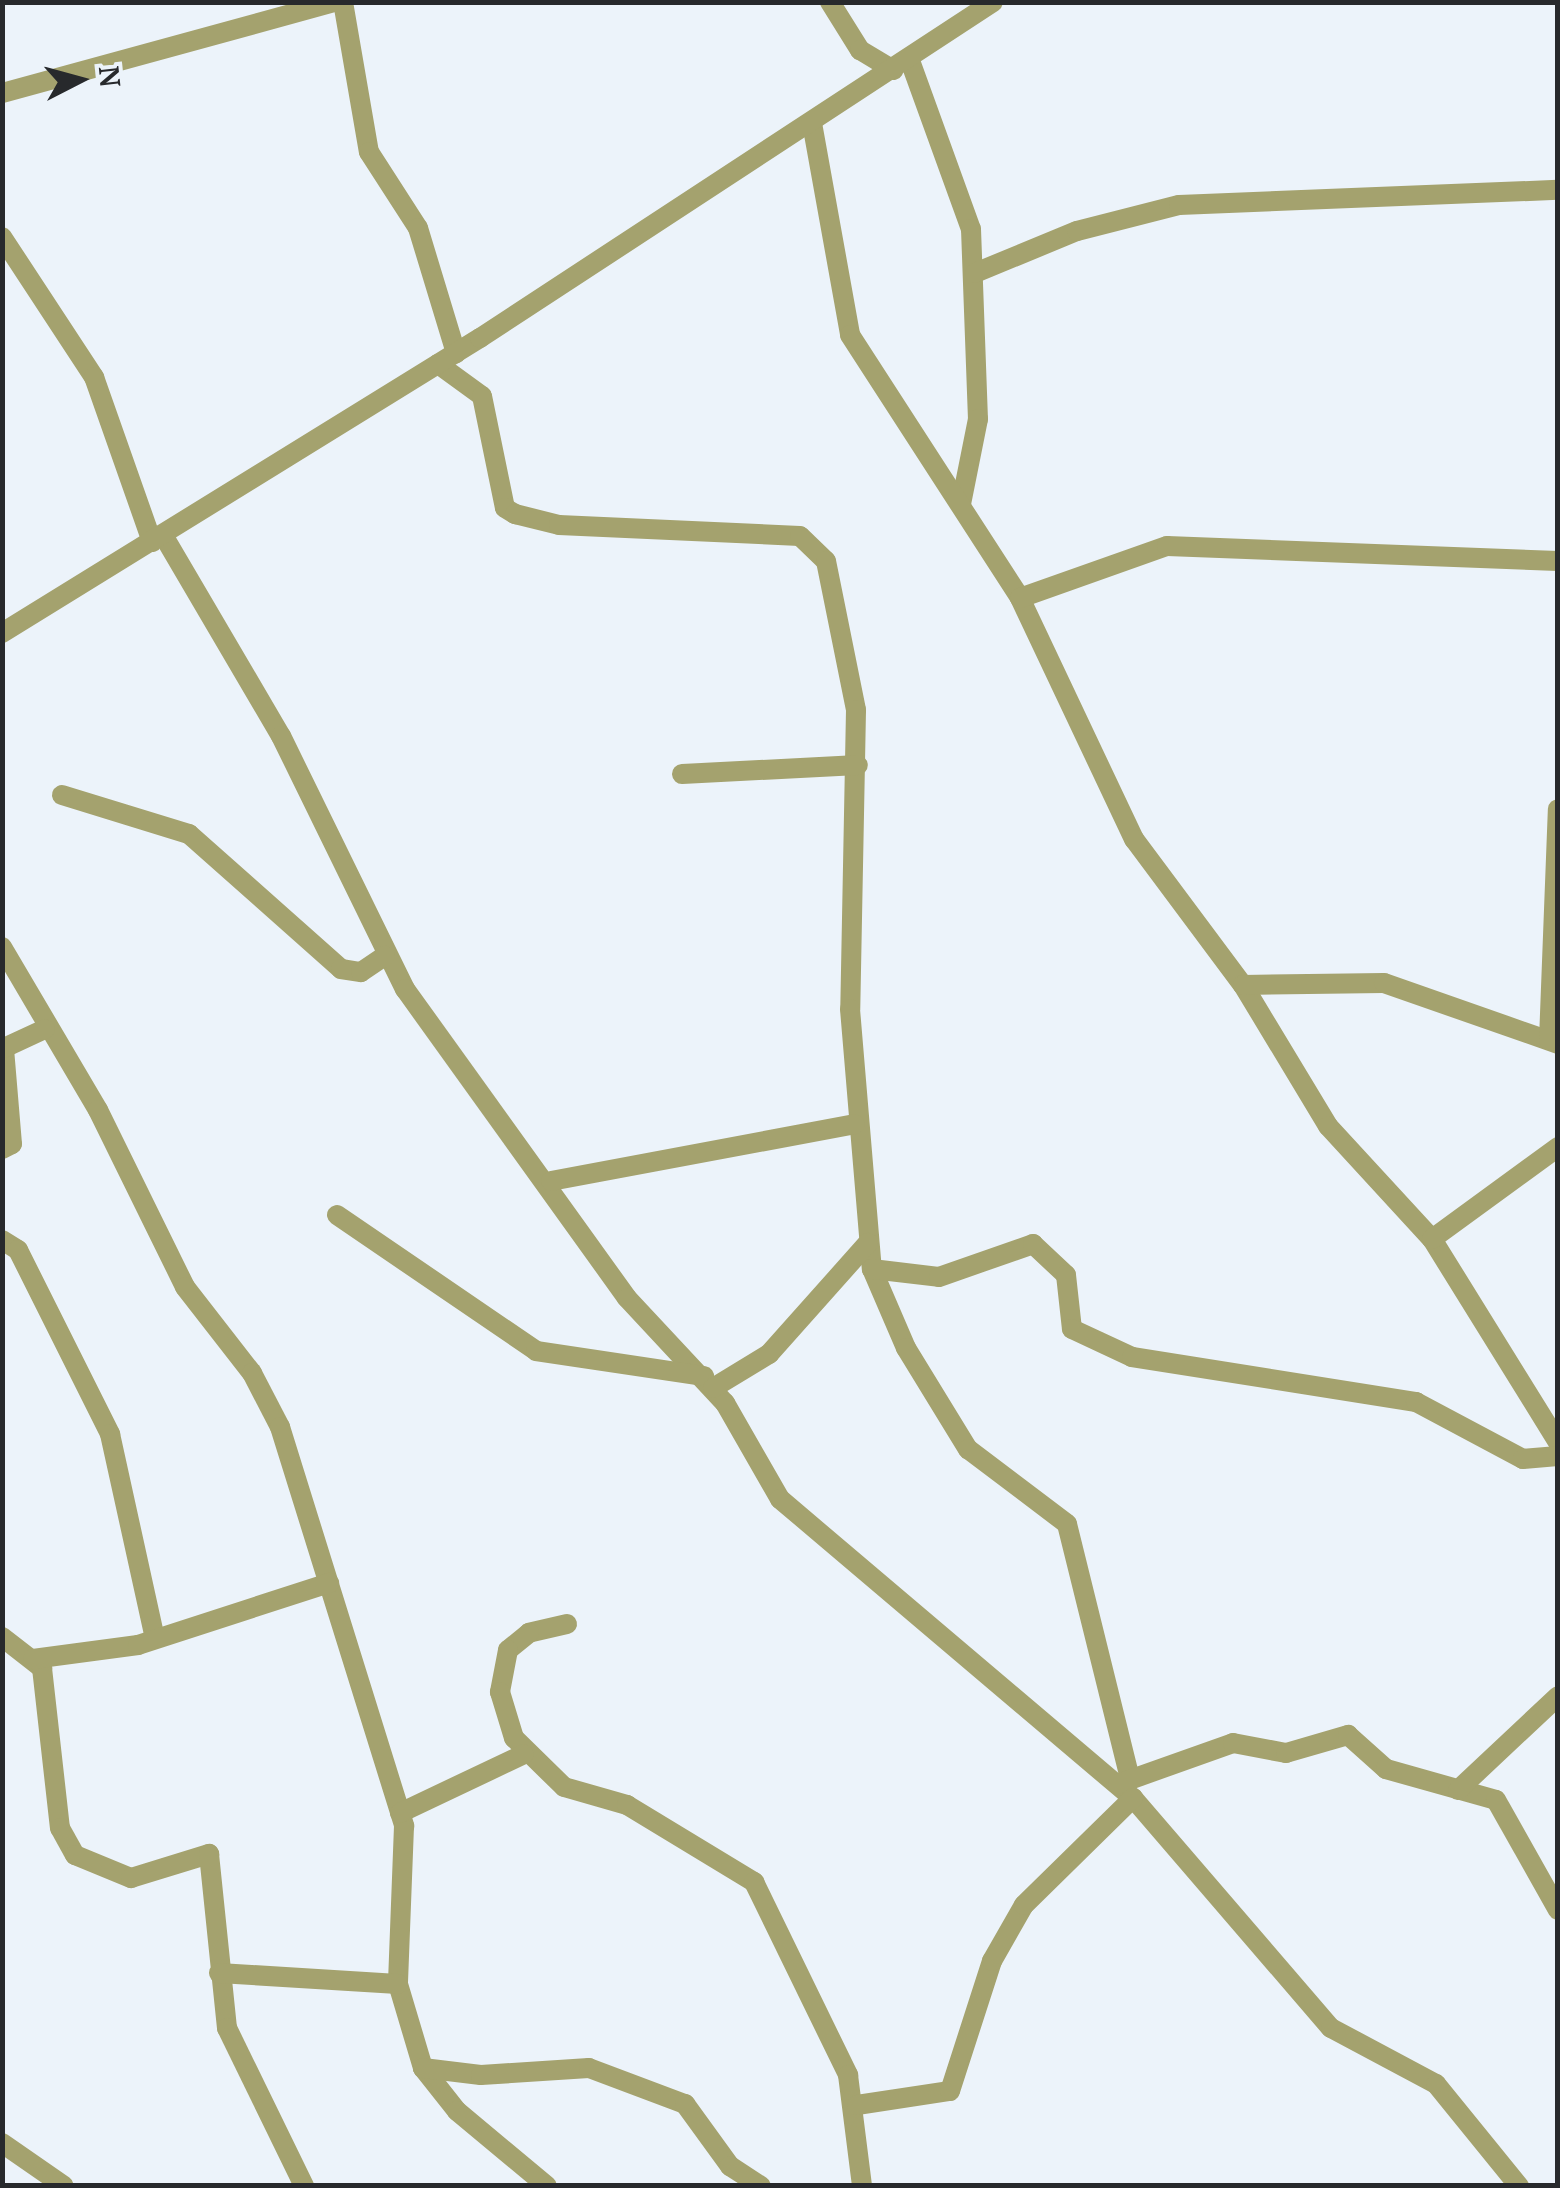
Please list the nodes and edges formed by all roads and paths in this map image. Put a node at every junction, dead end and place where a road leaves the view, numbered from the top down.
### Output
1 (334, 2) edge
2 (343, 2) edge
3 (830, 2) edge
4 (993, 2) edge
5 (901, 64) junction
6 (2, 93) edge
7 (812, 124) junction
8 (1558, 190) edge
9 (2, 237) edge
10 (975, 273) junction
11 (447, 358) junction
12 (961, 504) junction
13 (158, 538) junction
14 (1558, 560) edge
15 (1020, 598) junction
16 (2, 633) edge
17 (858, 766) junction
18 (682, 774) dead end
19 (62, 796) dead end
20 (1558, 809) edge
21 (2, 946) edge
22 (385, 956) junction
23 (1243, 984) junction
24 (44, 1029) junction
25 (1553, 1042) edge
26 (855, 1124) junction
27 (1558, 1148) edge
28 (2, 1149) edge
29 (551, 1181) junction
30 (337, 1215) dead end
31 (1432, 1239) junction
32 (2, 1240) edge
33 (868, 1243) junction
34 (872, 1269) junction
35 (708, 1382) junction
36 (1558, 1442) edge
37 (1558, 1456) edge
38 (329, 1584) junction
39 (567, 1624) dead end
40 (2, 1638) edge
41 (155, 1638) junction
42 (33, 1659) junction
43 (1558, 1696) edge
44 (524, 1754) junction
45 (1127, 1788) junction
46 (1458, 1790) junction
47 (400, 1813) junction
48 (1558, 1910) edge
49 (219, 1972) junction
50 (398, 1984) junction
51 (423, 2068) junction
52 (857, 2105) junction
53 (2, 2143) edge
54 (64, 2186) edge
55 (304, 2186) edge
56 (546, 2186) edge
57 (761, 2186) edge
58 (862, 2186) edge
59 (1519, 2186) edge

1 - 6 street
2 - 11 street
3 - 5 street
4 - 5 street
5 - 7 street
5 - 10 street
7 - 11 street
7 - 12 street
8 - 10 street
9 - 13 street
10 - 12 street
11 - 13 street
11 - 17 street
12 - 15 street
13 - 16 street
13 - 22 street
14 - 15 street
15 - 23 street
17 - 18 street
17 - 26 street
19 - 22 street
20 - 25 street
21 - 24 street
22 - 29 street
23 - 25 street
23 - 31 street
24 - 28 street
24 - 38 street
26 - 29 street
26 - 33 street
27 - 31 street
29 - 35 street
30 - 35 street
31 - 36 street
32 - 41 street
33 - 34 street
33 - 35 street
34 - 37 street
34 - 45 street
35 - 45 street
38 - 41 street
38 - 47 street
39 - 44 street
40 - 42 street
41 - 42 street
42 - 49 street
43 - 46 street
44 - 47 street
44 - 52 street
45 - 46 street
45 - 52 street
45 - 59 street
46 - 48 street
47 - 50 street
49 - 50 street
49 - 55 street
50 - 51 street
51 - 56 street
51 - 57 street
52 - 58 street
53 - 54 street

